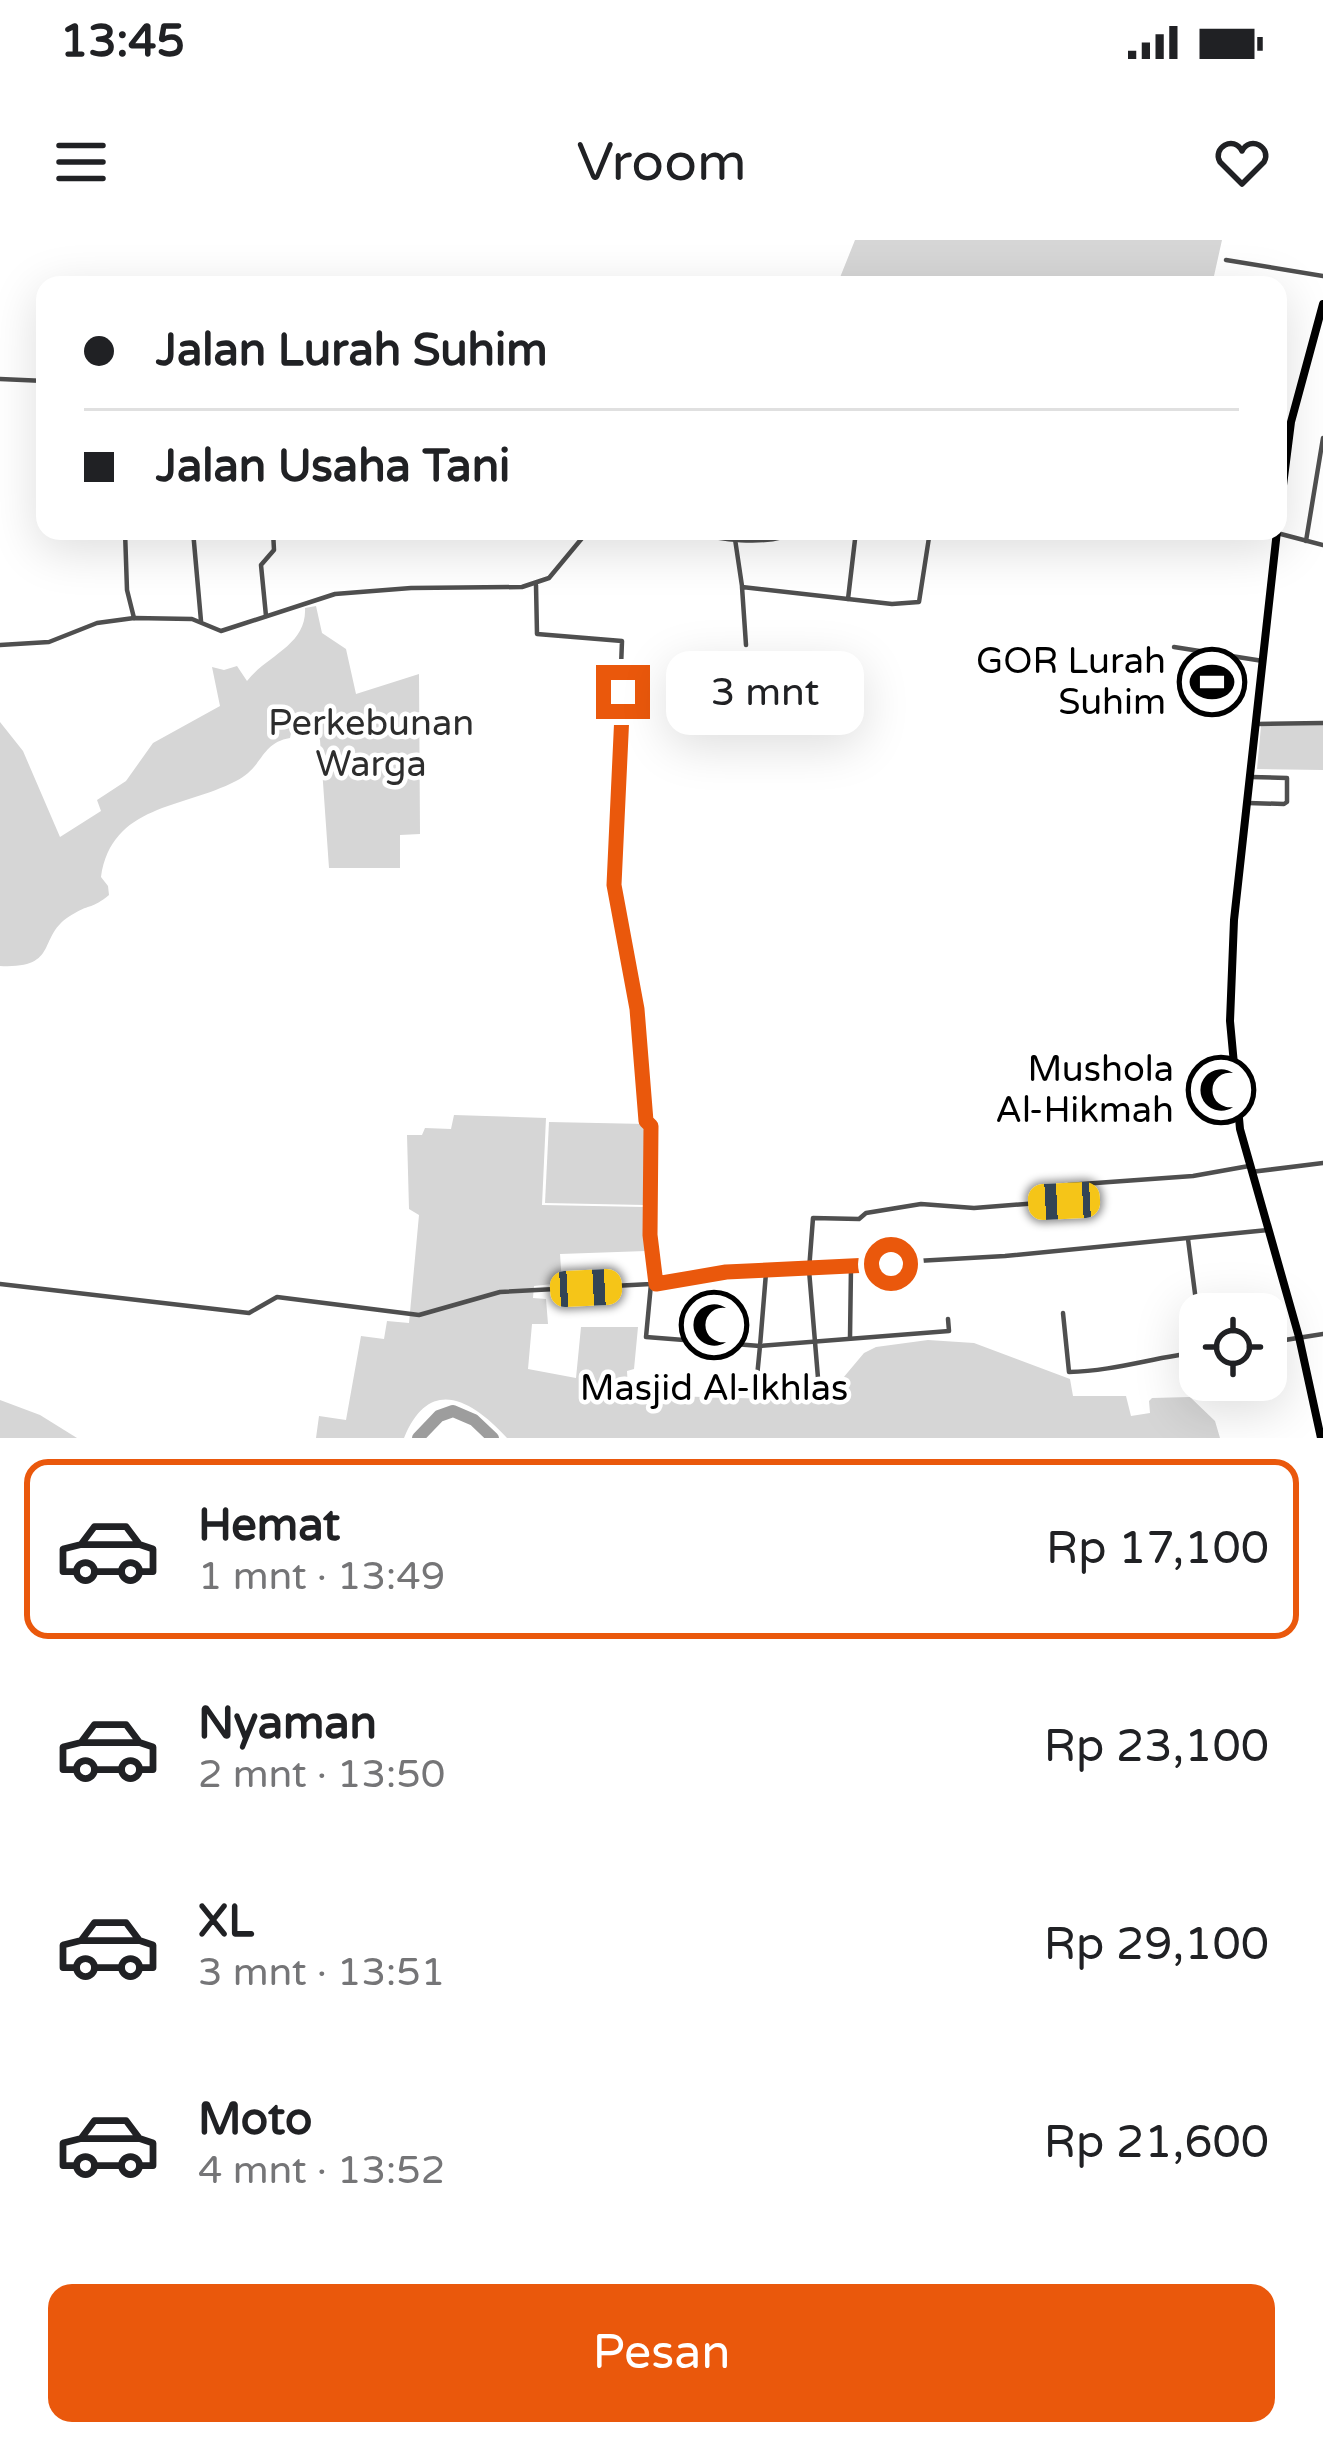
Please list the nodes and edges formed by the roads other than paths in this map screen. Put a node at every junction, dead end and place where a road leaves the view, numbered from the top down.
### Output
1 (1226, 260) dead end
2 (1323, 276) edge
3 (1323, 304) edge
4 (0, 379) edge
5 (36, 381) edge
6 (1323, 438) edge
7 (1287, 456) edge
8 (1287, 534) edge
9 (125, 540) edge
10 (194, 540) edge
11 (273, 540) edge
12 (581, 540) edge
13 (734, 540) edge
14 (855, 540) edge
15 (929, 540) edge
16 (1277, 540) edge
17 (1306, 542) junction
18 (1323, 545) edge
19 (536, 585) junction
20 (742, 587) junction
21 (848, 598) junction
22 (266, 616) junction
23 (134, 618) junction
24 (202, 622) junction
25 (0, 645) edge
26 (746, 645) dead end
27 (1174, 647) dead end
28 (1264, 661) junction
29 (1323, 723) edge
30 (1256, 724) junction
31 (1251, 777) junction
32 (1248, 803) junction
33 (1323, 1162) edge
34 (1250, 1169) junction
35 (1268, 1230) junction
36 (1189, 1239) junction
37 (851, 1267) junction
38 (766, 1270) junction
39 (809, 1270) junction
40 (0, 1284) edge
41 (654, 1284) junction
42 (1195, 1293) edge
43 (1063, 1313) dead end
44 (948, 1319) dead end
45 (1323, 1334) edge
46 (1299, 1337) junction
47 (850, 1338) junction
48 (1287, 1339) edge
49 (814, 1343) junction
50 (760, 1346) junction
51 (1179, 1355) edge
52 (756, 1387) dead end
53 (819, 1390) dead end
54 (1321, 1438) edge

1 - 2 street
3 - 7 main road
4 - 5 street
6 - 17 street
8 - 17 street
9 - 23 street
10 - 24 street
11 - 22 street
12 - 19 street
13 - 20 street
14 - 21 street
15 - 21 street
16 - 28 main road
17 - 18 street
19 - 22 street
19 - 41 street
20 - 21 street
20 - 26 street
22 - 24 street
23 - 24 street
23 - 25 street
27 - 28 street
28 - 30 main road
29 - 30 street
30 - 31 main road
31 - 32 main road
31 - 32 street
32 - 34 main road
33 - 34 street
34 - 35 main road
34 - 39 street
35 - 36 street
35 - 46 main road
36 - 37 street
36 - 42 street
37 - 39 street
37 - 47 street
38 - 39 street
38 - 41 street
38 - 50 street
39 - 49 street
40 - 41 street
41 - 50 street
43 - 51 street
44 - 47 street
45 - 46 street
46 - 48 street
46 - 54 main road
47 - 49 street
49 - 50 street
49 - 53 street
50 - 52 street

